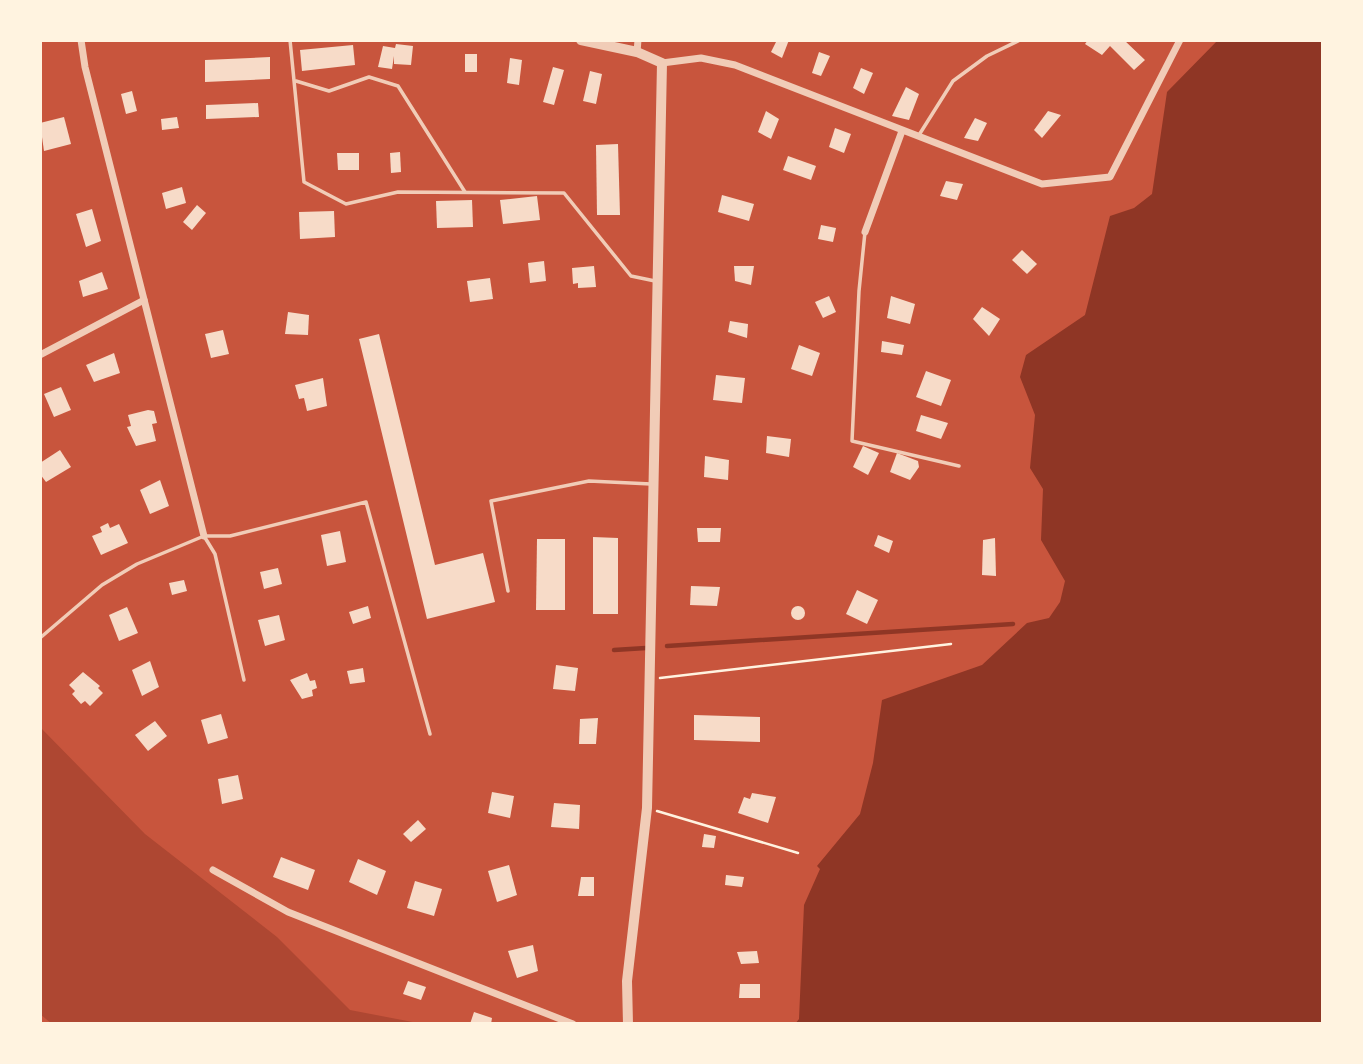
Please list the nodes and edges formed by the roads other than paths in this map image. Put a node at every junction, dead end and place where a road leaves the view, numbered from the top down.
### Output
1 (81, 40) edge
2 (290, 40) edge
3 (581, 40) edge
4 (638, 40) edge
5 (1020, 40) edge
6 (1181, 40) edge
7 (636, 52) junction
8 (662, 63) junction
9 (296, 81) junction
10 (902, 131) junction
11 (918, 137) junction
12 (465, 192) junction
13 (865, 232) joint
14 (657, 281) junction
15 (144, 300) junction
16 (40, 355) edge
17 (958, 466) dead end
18 (653, 484) junction
19 (204, 536) junction
20 (508, 591) dead end
21 (40, 638) edge
22 (244, 680) dead end
23 (430, 734) dead end
24 (213, 870) dead end
25 (573, 1024) edge
26 (628, 1024) edge

1 - 15 street
2 - 9 lane
3 - 7 street
4 - 7 street
5 - 11 lane
6 - 11 street
7 - 8 street
8 - 10 street
8 - 14 street
9 - 12 lane
9 - 12 lane
10 - 11 street
10 - 13 street
12 - 14 lane
13 - 17 lane
14 - 18 street
15 - 16 street
15 - 19 street
18 - 20 lane
18 - 26 street
19 - 21 lane
19 - 22 lane
19 - 23 lane
24 - 25 street

